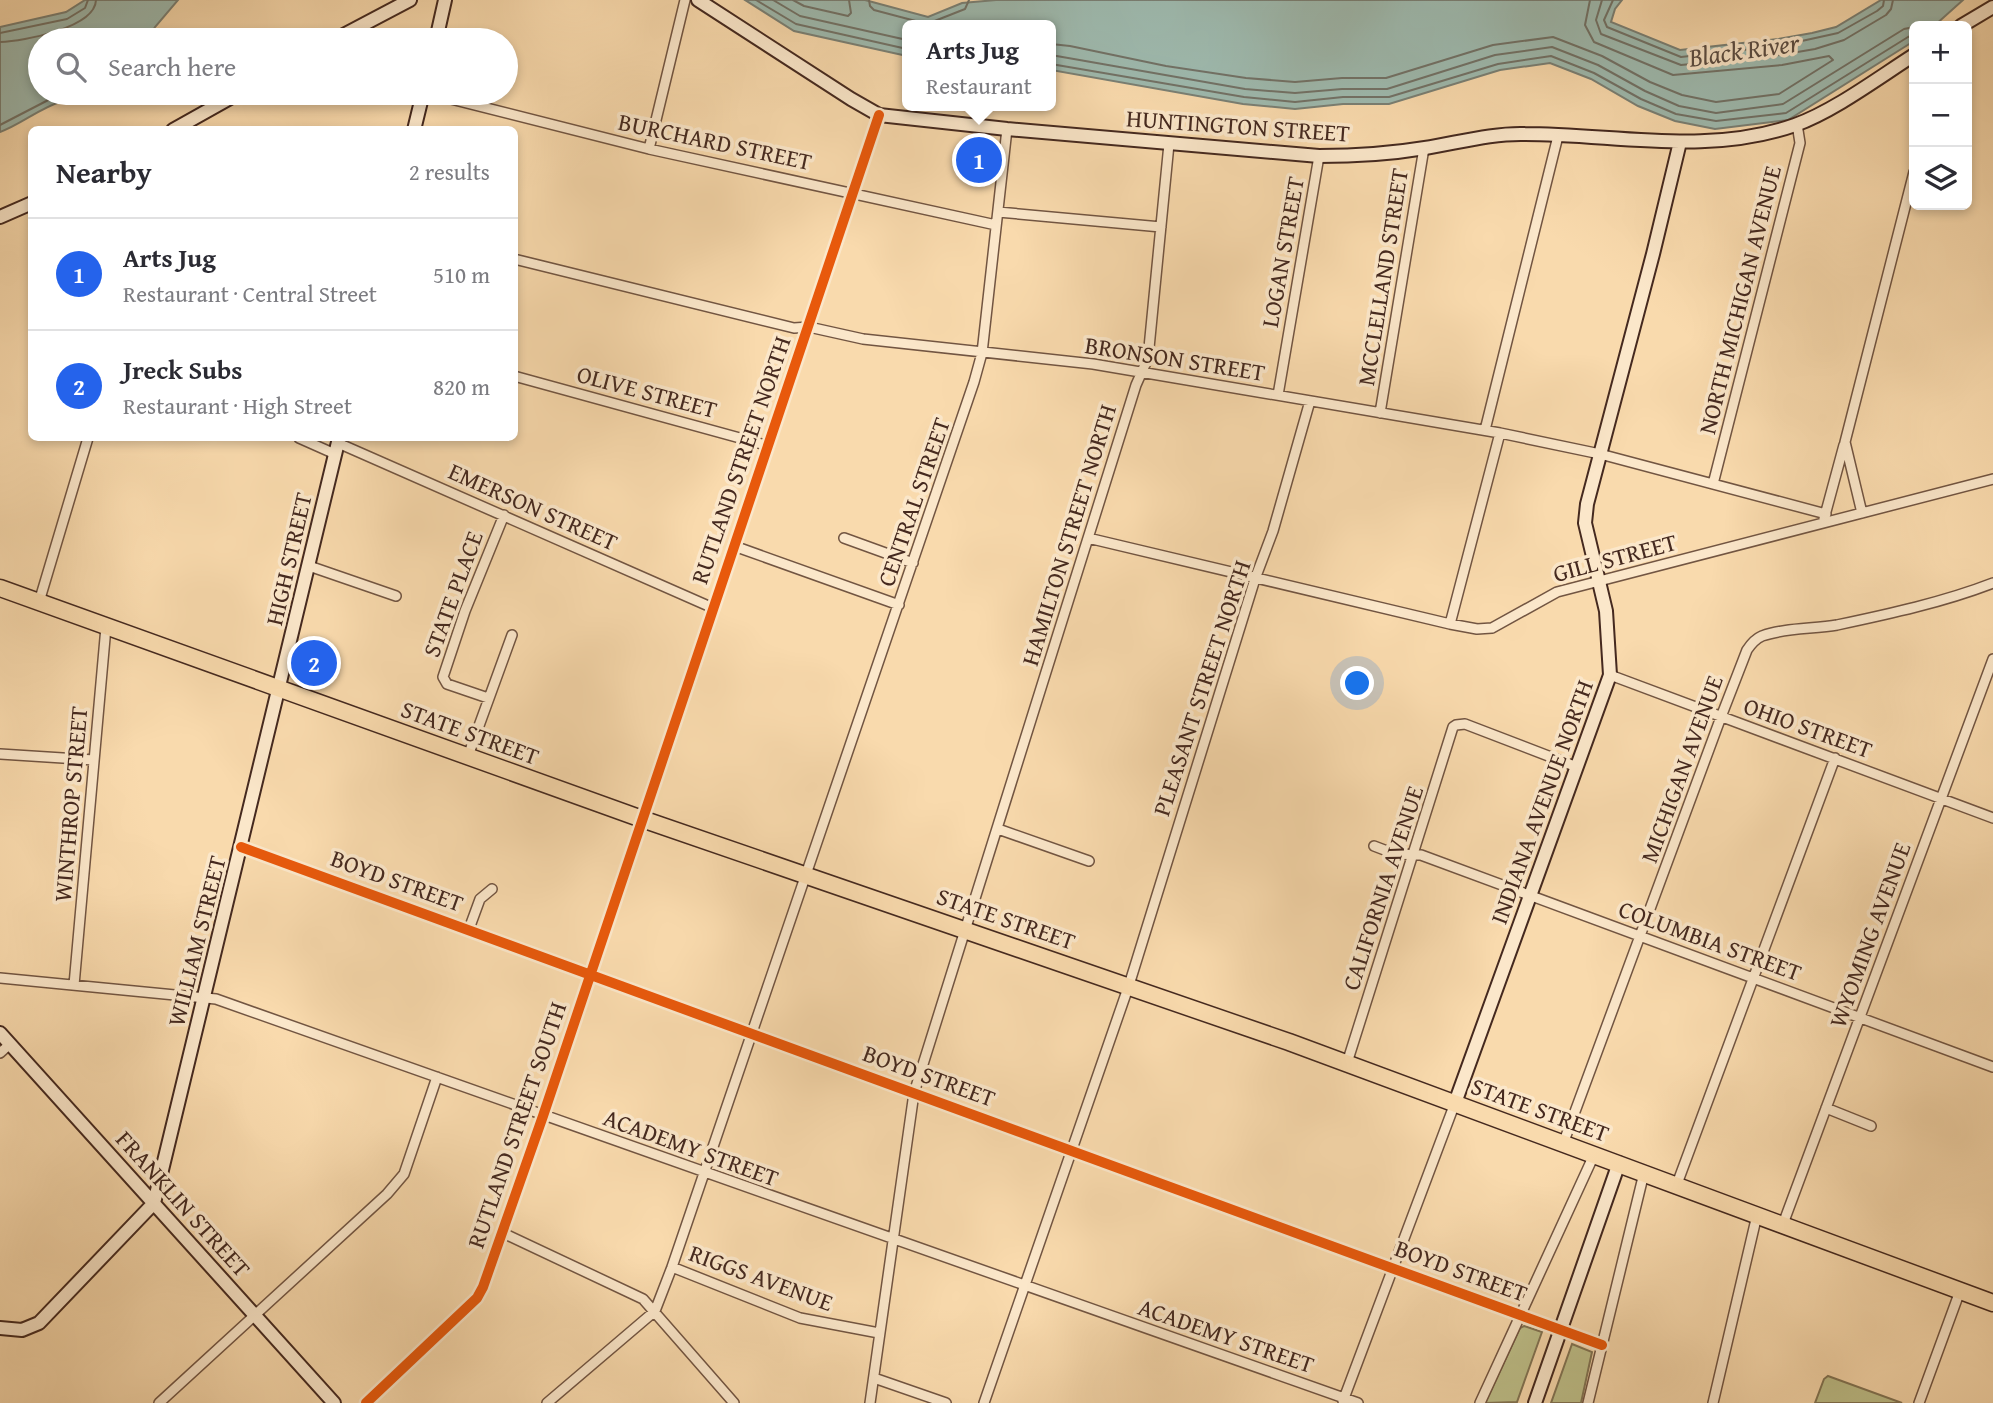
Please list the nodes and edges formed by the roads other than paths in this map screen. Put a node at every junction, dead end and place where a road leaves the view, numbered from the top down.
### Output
1 (410, 0) edge
2 (445, 0) edge
3 (685, 0) edge
4 (698, 0) edge
5 (1993, 7) edge
6 (1969, 21) edge
7 (357, 28) edge
8 (439, 28) edge
9 (1909, 58) edge
10 (218, 105) edge
11 (421, 105) edge
12 (473, 105) edge
13 (879, 115) junction
14 (1797, 124) junction
15 (180, 126) edge
16 (415, 126) edge
17 (1007, 129) junction
18 (1558, 136) junction
19 (1680, 142) junction
20 (1169, 144) junction
21 (1424, 148) junction
22 (649, 149) junction
23 (1319, 156) junction
24 (1909, 192) edge
25 (853, 193) junction
26 (28, 205) edge
27 (998, 212) junction
28 (0, 217) edge
29 (996, 225) junction
30 (1161, 227) junction
31 (518, 261) edge
32 (809, 327) junction
33 (982, 353) junction
34 (1143, 372) junction
35 (518, 377) edge
36 (1278, 396) junction
37 (1310, 401) junction
38 (1380, 413) junction
39 (1485, 430) junction
40 (1500, 433) junction
41 (87, 441) edge
42 (315, 441) edge
43 (1845, 442) junction
44 (337, 445) edge
45 (769, 446) junction
46 (1600, 454) junction
47 (1993, 479) edge
48 (1713, 484) junction
49 (1862, 513) junction
50 (1826, 514) junction
51 (504, 515) junction
52 (1823, 524) junction
53 (844, 538) dead end
54 (1088, 538) junction
55 (734, 546) junction
56 (913, 564) junction
57 (309, 566) junction
58 (1255, 579) junction
59 (1600, 582) junction
60 (1993, 583) edge
61 (0, 588) edge
62 (396, 596) dead end
63 (39, 602) junction
64 (899, 605) junction
65 (713, 608) junction
66 (1450, 624) junction
67 (106, 627) junction
68 (512, 635) dead end
69 (1993, 659) edge
70 (1610, 675) junction
71 (279, 689) junction
72 (488, 698) junction
73 (1721, 717) junction
74 (0, 754) edge
75 (468, 756) junction
76 (1835, 758) junction
77 (94, 760) junction
78 (1577, 767) junction
79 (1940, 799) junction
80 (1993, 818) edge
81 (642, 819) junction
82 (998, 829) junction
83 (1374, 846) dead end
84 (242, 847) junction
85 (1413, 855) junction
86 (1089, 861) dead end
87 (807, 876) junction
88 (492, 888) dead end
89 (1531, 895) junction
90 (469, 929) junction
91 (965, 929) junction
92 (1640, 936) junction
93 (591, 973) junction
94 (0, 978) edge
95 (1754, 978) junction
96 (74, 985) junction
97 (1129, 985) junction
98 (205, 997) junction
99 (1860, 1018) junction
100 (0, 1033) edge
101 (753, 1034) junction
102 (5, 1049) edge
103 (1347, 1063) junction
104 (1993, 1067) edge
105 (437, 1077) junction
106 (914, 1093) junction
107 (1455, 1103) junction
108 (1826, 1108) junction
109 (543, 1116) junction
110 (1871, 1126) dead end
111 (1563, 1144) junction
112 (1071, 1150) junction
113 (1594, 1155) junction
114 (1619, 1163) junction
115 (1644, 1172) junction
116 (704, 1173) junction
117 (1677, 1184) junction
118 (154, 1203) junction
119 (1757, 1215) junction
120 (1783, 1224) junction
121 (503, 1233) junction
122 (894, 1240) junction
123 (672, 1267) junction
124 (1393, 1268) junction
125 (1025, 1287) junction
126 (1960, 1290) junction
127 (1993, 1303) edge
128 (655, 1311) junction
129 (255, 1315) junction
130 (1520, 1315) junction
131 (0, 1328) edge
132 (1561, 1331) junction
133 (879, 1333) junction
134 (1602, 1345) junction
135 (874, 1378) junction
136 (1343, 1401) edge
137 (159, 1403) edge
138 (334, 1403) edge
139 (366, 1403) edge
140 (547, 1403) edge
141 (734, 1403) edge
142 (870, 1403) edge
143 (946, 1403) edge
144 (984, 1403) edge
145 (1359, 1403) edge
146 (1479, 1403) edge
147 (1535, 1403) edge
148 (1588, 1403) edge
149 (1713, 1403) edge
150 (1919, 1403) edge

1 - 7 street
2 - 8 street
3 - 22 street
4 - 13 street, HUNTINGTON STREET
5 - 6 street
9 - 14 street, HUNTINGTON STREET
10 - 15 street
11 - 16 street
12 - 22 street, BURCHARD STREET
13 - 17 street, HUNTINGTON STREET
13 - 25 street, RUTLAND STREET NORTH
14 - 19 street, HUNTINGTON STREET
14 - 48 street, NORTH MICHIGAN AVENUE
17 - 20 street, HUNTINGTON STREET
17 - 27 street, CENTRAL STREET
18 - 19 street, HUNTINGTON STREET
18 - 21 street, HUNTINGTON STREET
18 - 39 street
19 - 46 street, INDIANA AVENUE NORTH
20 - 23 street, HUNTINGTON STREET
20 - 30 street, HAMILTON STREET NORTH
21 - 23 street, HUNTINGTON STREET
21 - 38 street, MCCLELLAND STREET
22 - 25 street, BURCHARD STREET
23 - 36 street, LOGAN STREET
24 - 43 street
25 - 29 street, BURCHARD STREET
25 - 32 street, RUTLAND STREET NORTH
26 - 28 street
27 - 29 street, CENTRAL STREET
27 - 30 street
29 - 33 street, CENTRAL STREET
30 - 34 street, HAMILTON STREET NORTH
31 - 32 street, BRONSON STREET
32 - 33 street, BRONSON STREET
32 - 45 street, RUTLAND STREET NORTH
33 - 34 street, BRONSON STREET
33 - 56 street, CENTRAL STREET
34 - 36 street, BRONSON STREET
34 - 54 street, HAMILTON STREET NORTH
35 - 45 street, OLIVE STREET
36 - 37 street, BRONSON STREET
37 - 38 street, BRONSON STREET
37 - 58 street, PLEASANT STREET NORTH
38 - 39 street, BRONSON STREET
39 - 40 street, BRONSON STREET
40 - 46 street, BRONSON STREET
40 - 66 street
41 - 63 street
42 - 44 street, EMERSON STREET
43 - 49 street
43 - 50 street
44 - 51 street, EMERSON STREET
44 - 57 street, HIGH STREET
45 - 55 street, RUTLAND STREET NORTH
46 - 48 street, BRONSON STREET
46 - 59 street, INDIANA AVENUE NORTH
47 - 49 street, GILL STREET
48 - 50 street, BRONSON STREET
49 - 52 street, GILL STREET
50 - 52 street
51 - 65 street, EMERSON STREET
51 - 72 street, STATE PLACE
52 - 59 street, GILL STREET
53 - 56 street
54 - 58 street, GILL STREET
54 - 82 street, HAMILTON STREET NORTH
55 - 64 street
55 - 65 street, RUTLAND STREET NORTH
56 - 64 street, CENTRAL STREET
57 - 62 street
57 - 71 street, HIGH STREET
58 - 66 street, GILL STREET
58 - 97 street, PLEASANT STREET NORTH
59 - 66 street, GILL STREET
59 - 70 street, INDIANA AVENUE NORTH
60 - 73 street, MICHIGAN AVENUE
61 - 63 highway, STATE STREET
63 - 67 highway, STATE STREET
64 - 87 street, CENTRAL STREET
65 - 81 street, RUTLAND STREET NORTH
67 - 71 highway, STATE STREET
67 - 77 street, WINTHROP STREET
68 - 72 street
69 - 79 street, WYOMING AVENUE
70 - 73 street, OHIO STREET
70 - 78 street, INDIANA AVENUE NORTH
71 - 75 highway, STATE STREET
71 - 84 street, WILLIAM STREET
72 - 75 street
73 - 76 street, OHIO STREET
73 - 92 street, MICHIGAN AVENUE
74 - 77 street
75 - 81 highway, STATE STREET
76 - 79 street, OHIO STREET
76 - 95 street
77 - 96 street, WINTHROP STREET
78 - 85 street, CALIFORNIA AVENUE
78 - 89 street, INDIANA AVENUE NORTH
79 - 80 street, OHIO STREET
79 - 99 street, WYOMING AVENUE
81 - 87 highway, STATE STREET
81 - 93 street, RUTLAND STREET SOUTH
82 - 86 street
82 - 91 street, HAMILTON STREET NORTH
83 - 85 street, COLUMBIA STREET
84 - 90 street, BOYD STREET
84 - 98 street, WILLIAM STREET
85 - 89 street, COLUMBIA STREET
85 - 103 street, CALIFORNIA AVENUE
87 - 91 highway, STATE STREET
87 - 101 street, CENTRAL STREET
88 - 90 street
89 - 92 street, COLUMBIA STREET
89 - 107 street, INDIANA AVENUE NORTH
90 - 93 street, BOYD STREET
91 - 97 highway, STATE STREET
91 - 106 street, HAMILTON STREET NORTH
92 - 95 street, COLUMBIA STREET
92 - 111 street, MICHIGAN AVENUE
93 - 101 street, BOYD STREET
93 - 109 street, RUTLAND STREET SOUTH
94 - 96 street, ACADEMY STREET
95 - 99 street, COLUMBIA STREET
95 - 117 street
96 - 98 street, ACADEMY STREET
97 - 103 highway, STATE STREET
97 - 112 street, PLEASANT STREET NORTH
98 - 105 street, ACADEMY STREET
98 - 118 street, WILLIAM STREET
99 - 104 street, COLUMBIA STREET
99 - 108 street, WYOMING AVENUE
100 - 102 street, FRANKLIN STREET
101 - 106 street, BOYD STREET
101 - 116 street, CENTRAL STREET
102 - 118 street, FRANKLIN STREET
103 - 107 highway, STATE STREET
105 - 109 street, ACADEMY STREET
105 - 129 street
106 - 112 street, BOYD STREET
106 - 122 street, HAMILTON STREET NORTH
107 - 111 highway, STATE STREET
107 - 124 street
108 - 110 street
108 - 120 street, WYOMING AVENUE
109 - 116 street, ACADEMY STREET
109 - 121 street, RUTLAND STREET SOUTH
111 - 113 highway, STATE STREET
112 - 124 street, BOYD STREET
112 - 125 street, PLEASANT STREET NORTH
113 - 114 highway, STATE STREET
113 - 130 street
114 - 115 highway, STATE STREET
114 - 132 street
115 - 117 highway, STATE STREET
115 - 134 street
116 - 122 street, ACADEMY STREET
116 - 123 street, CENTRAL STREET
117 - 119 highway, STATE STREET
118 - 129 street, FRANKLIN STREET
118 - 131 street
119 - 120 highway, STATE STREET
119 - 149 street
120 - 126 highway, STATE STREET
121 - 128 street
121 - 139 street, RUTLAND STREET SOUTH
122 - 125 street, ACADEMY STREET
122 - 133 street, HAMILTON STREET NORTH
123 - 128 street, CENTRAL STREET
123 - 133 street, RIGGS AVENUE
124 - 130 street, BOYD STREET
124 - 136 street
125 - 136 street, ACADEMY STREET
125 - 144 street, PLEASANT STREET NORTH
126 - 127 highway, STATE STREET
126 - 150 street
128 - 140 street
128 - 141 street
129 - 137 street
129 - 138 street, FRANKLIN STREET
130 - 132 street, BOYD STREET
130 - 146 street
132 - 134 street, BOYD STREET
132 - 147 street
133 - 135 street, HAMILTON STREET NORTH
134 - 148 street
135 - 142 street, HAMILTON STREET NORTH
135 - 143 street
136 - 145 street, ACADEMY STREET

